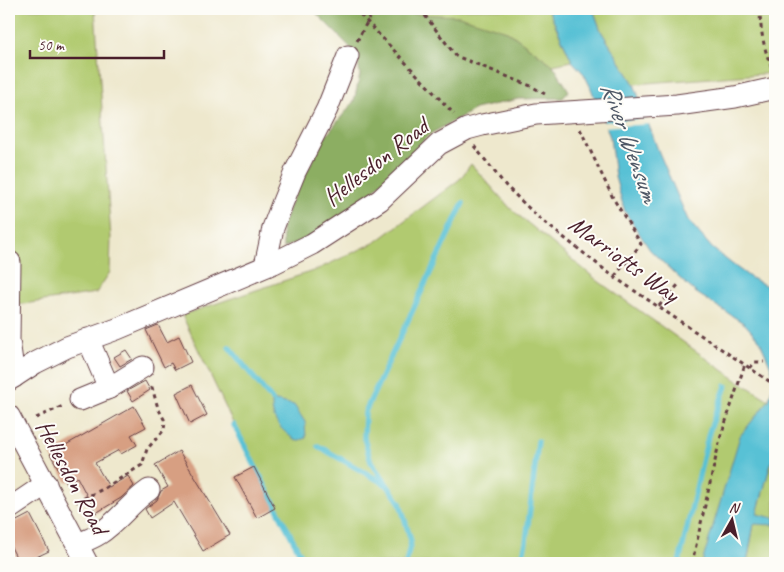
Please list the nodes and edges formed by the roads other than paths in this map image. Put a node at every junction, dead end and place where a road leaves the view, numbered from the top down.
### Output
1 (348, 56) road end
2 (775, 88) edge
3 (10, 262) edge
4 (265, 266) junction
5 (88, 339) junction
6 (143, 367) road end
7 (11, 378) edge
8 (109, 388) junction
9 (80, 400) road end
10 (9, 416) edge
11 (46, 484) junction
12 (149, 490) dead end
13 (9, 510) edge
14 (78, 544) junction
15 (88, 563) edge

1 - 4 street
2 - 4 street, Hellesdon Road
3 - 7 street
4 - 5 street, Hellesdon Road
5 - 7 street, Hellesdon Road
5 - 8 street
6 - 8 street
8 - 9 street
10 - 11 street, Hellesdon Road
11 - 13 street
11 - 14 street, Hellesdon Road
12 - 14 street
14 - 15 street, Hellesdon Road

